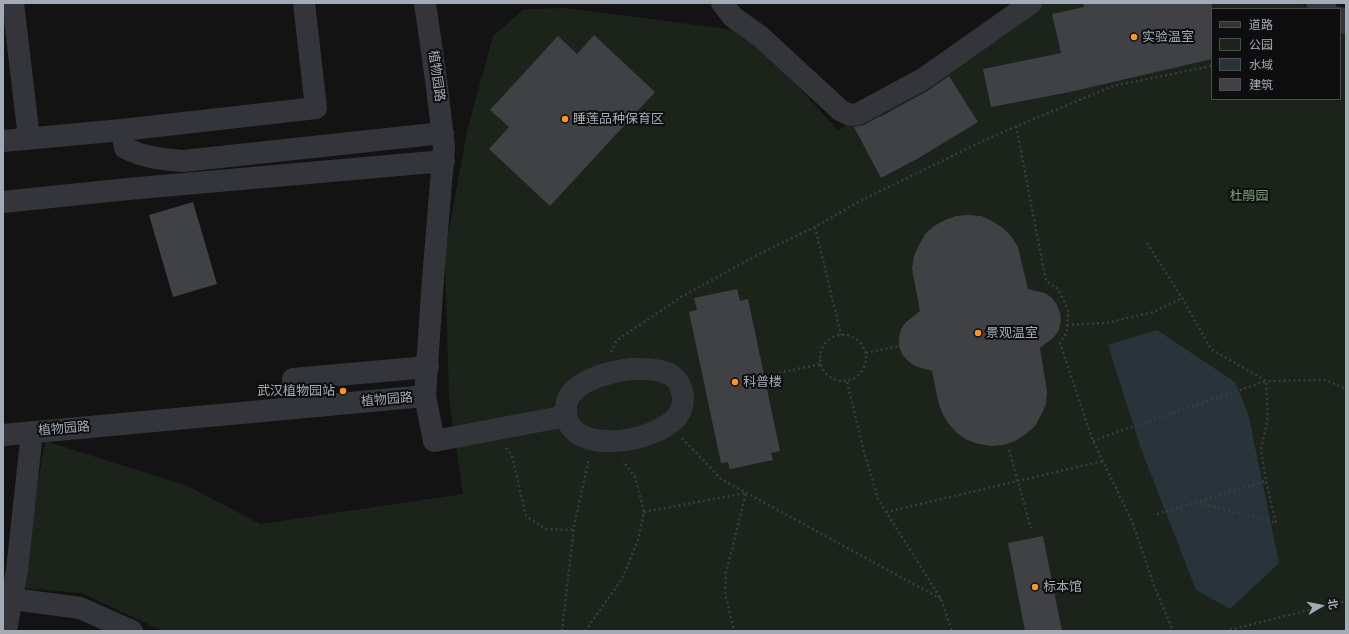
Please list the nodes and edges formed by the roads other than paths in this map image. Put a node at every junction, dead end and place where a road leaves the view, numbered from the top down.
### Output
1 (13, 3) edge
2 (304, 3) edge
3 (425, 3) edge
4 (722, 3) edge
5 (1031, 3) edge
6 (122, 130) junction
7 (443, 133) junction
8 (29, 138) junction
9 (3, 141) edge
10 (444, 161) junction
11 (3, 202) edge
12 (428, 367) junction
13 (425, 396) junction
14 (296, 408) junction
15 (566, 416) junction
16 (32, 432) junction
17 (3, 435) edge
18 (12, 599) junction
19 (6, 631) edge
20 (132, 631) edge

1 - 8 street
2 - 6 street
3 - 7 street, 植物园路
4 - 5 street
6 - 7 street
6 - 8 street
7 - 10 street, 植物园路
8 - 9 street
10 - 11 street
10 - 12 street, 植物园路
12 - 13 street, 植物园路
12 - 14 street
13 - 14 street, 植物园路
13 - 15 street
14 - 16 street, 植物园路
15 - 15 street
16 - 17 street, 植物园路
16 - 18 street
18 - 19 street
18 - 20 street

